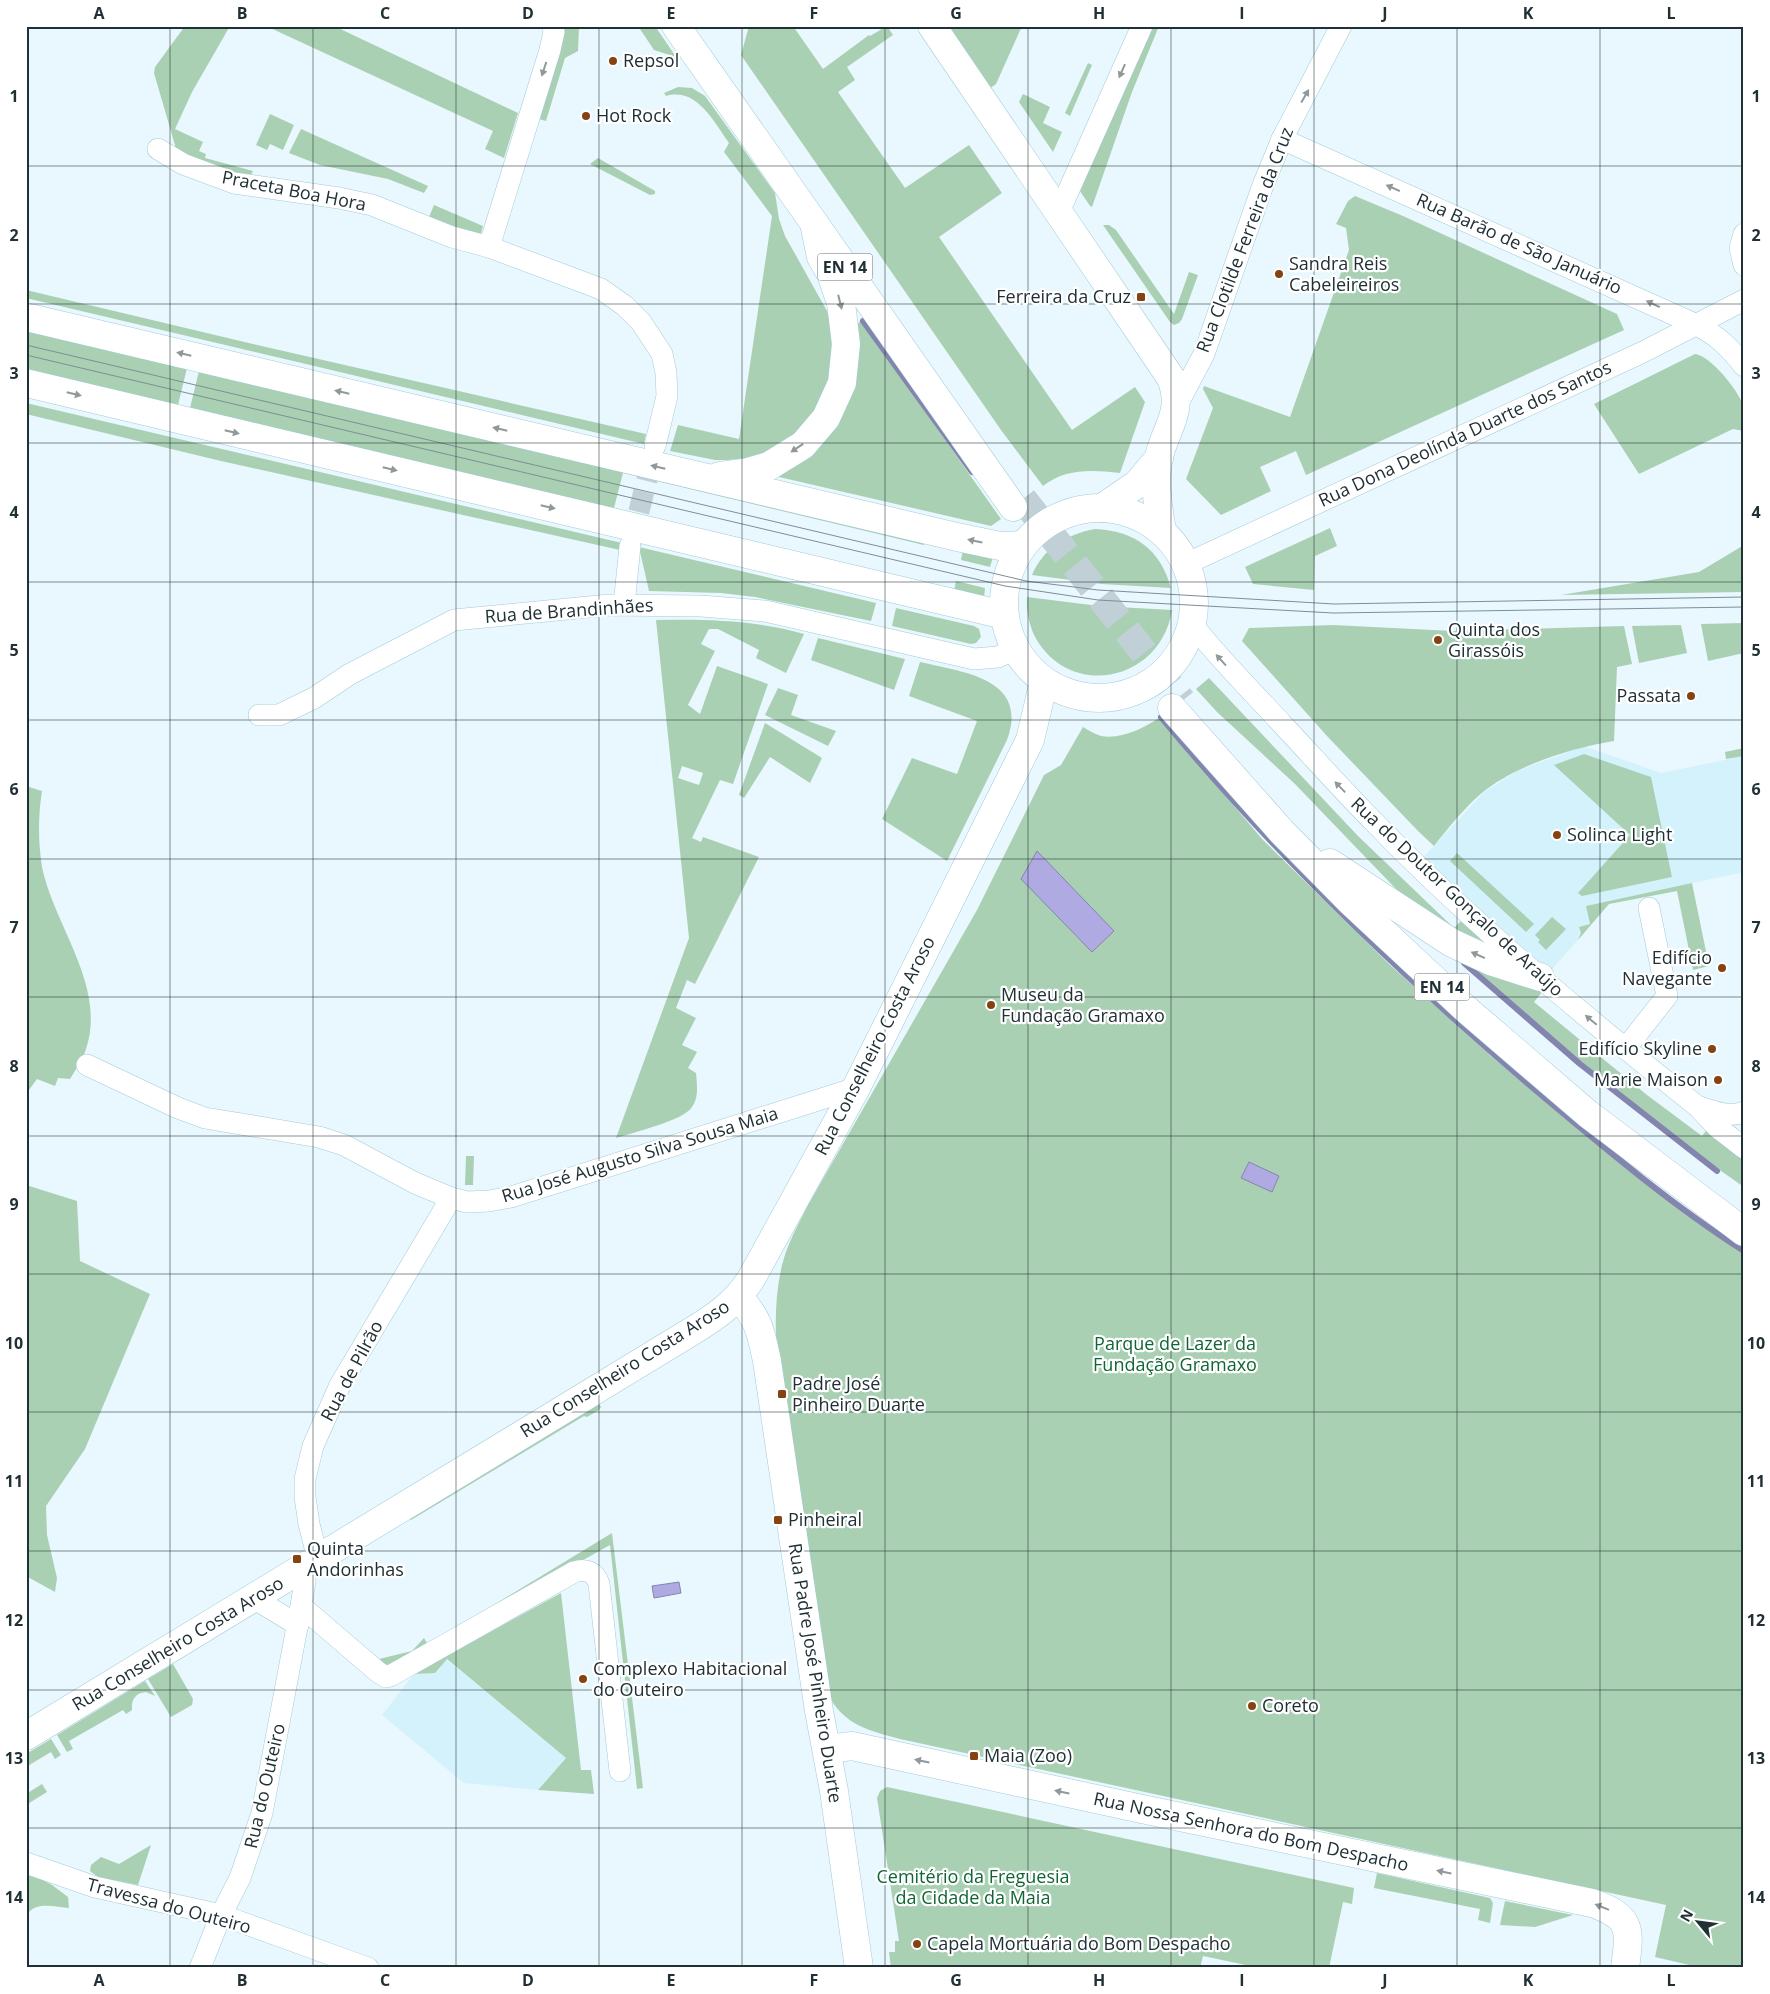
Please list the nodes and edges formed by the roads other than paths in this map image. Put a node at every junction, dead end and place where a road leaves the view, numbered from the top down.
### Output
1 (553, 26) edge
2 (676, 26) edge
3 (691, 26) edge
4 (932, 26) edge
5 (1142, 26) edge
6 (1341, 26) edge
7 (1282, 138) junction
8 (158, 149) dead end
9 (1059, 212) junction
10 (814, 223) junction
11 (1744, 234) edge
12 (489, 247) junction
13 (1744, 265) edge
14 (1744, 300) edge
15 (26, 317) edge
16 (1697, 325) junction
17 (1744, 366) edge
18 (26, 383) edge
19 (1176, 408) junction
20 (655, 446) tunnel mouth
21 (1158, 458) junction
22 (706, 478) junction
23 (1102, 508) junction
24 (1162, 531) junction
25 (1023, 545) junction
26 (630, 546) tunnel mouth
27 (1186, 564) junction
28 (624, 606) junction
29 (1004, 615) junction
30 (1192, 624) junction
31 (1015, 649) junction
32 (1044, 681) junction
33 (1072, 695) junction
34 (259, 715) dead end
35 (1030, 740) junction
36 (1330, 863) junction
37 (1649, 908) dead end
38 (1540, 978) junction
39 (1625, 1049) junction
40 (87, 1065) dead end
41 (856, 1088) junction
42 (1697, 1106) junction
43 (1744, 1112) edge
44 (1744, 1148) edge
45 (451, 1198) junction
46 (1744, 1216) edge
47 (1744, 1232) edge
48 (738, 1297) junction
49 (311, 1563) junction
50 (253, 1598) junction
51 (300, 1616) junction
52 (26, 1736) edge
53 (828, 1749) junction
54 (620, 1771) dead end
55 (26, 1863) edge
56 (221, 1915) junction
57 (200, 1968) edge
58 (368, 1968) edge
59 (859, 1968) edge
60 (1625, 1968) edge

1 -> 12 street
2 - 10 main road, EN 14
3 - 10 main road, EN 14
4 - 9 main road
5 -> 9 street
7 -> 6 street, Rua Clotilde Ferreira da Cruz
16 -> 7 street, Rua Barão de São Januário
7 - 19 street, Rua Clotilde Ferreira da Cruz
8 - 12 street, Praceta Boa Hora
9 - 19 main road
10 -> 22 main road
11 - 13 street
12 - 20 street, Praceta Boa Hora
14 - 16 street, Rua Dona Deolínda Duarte dos Santos
22 -> 15 main road
16 - 17 street, Rua Barão de São Januário
16 - 27 street, Rua Dona Deolínda Duarte dos Santos
18 -> 29 main road
19 - 21 main road, Rua Clotilde Ferreira da Cruz
21 - 23 main road, Rua Clotilde Ferreira da Cruz
21 - 24 main road, Rua Clotilde Ferreira da Cruz
25 -> 22 main road
23 - 24 main road
23 - 25 main road
24 - 27 main road
25 - 29 main road
26 - 28 street
27 - 30 main road
28 - 31 street, Rua de Brandinhães
28 - 34 street, Rua de Brandinhães
29 - 31 main road
30 - 33 main road
38 -> 30 street, Rua do Doutor Gonçalo de Araújo
31 - 32 main road
32 - 33 main road
32 - 35 main road, Rua Conselheiro Costa Aroso
33 - 35 main road, Rua Conselheiro Costa Aroso
35 - 41 main road, Rua Conselheiro Costa Aroso
38 -> 36 main road
36 - 46 main road, EN 14
36 - 47 main road, EN 14
37 - 39 street
39 -> 38 street, Rua do Doutor Gonçalo de Araújo
39 - 42 street, Rua do Doutor Gonçalo de Araújo
40 - 45 street, Rua José Augusto Silva Sousa Maia
41 - 45 street, Rua José Augusto Silva Sousa Maia
41 - 48 main road, Rua Conselheiro Costa Aroso
42 - 43 street
42 - 44 street, Rua do Doutor Gonçalo de Araújo
45 - 49 street, Rua de Pilrão
48 - 49 main road, Rua Conselheiro Costa Aroso
48 - 53 main road, Rua Padre José Pinheiro Duarte
49 - 50 main road, Rua Conselheiro Costa Aroso
49 - 51 street, Rua do Outeiro
50 - 51 street
50 - 52 main road, Rua Conselheiro Costa Aroso
51 - 54 street
51 - 56 street, Rua do Outeiro
53 - 59 main road, Rua Padre José Pinheiro Duarte
60 -> 53 main road, Rua Nossa Senhora do Bom Despacho
55 - 56 street, Travessa do Outeiro
56 - 57 street, Rua do Outeiro
56 - 58 street, Travessa do Outeiro

